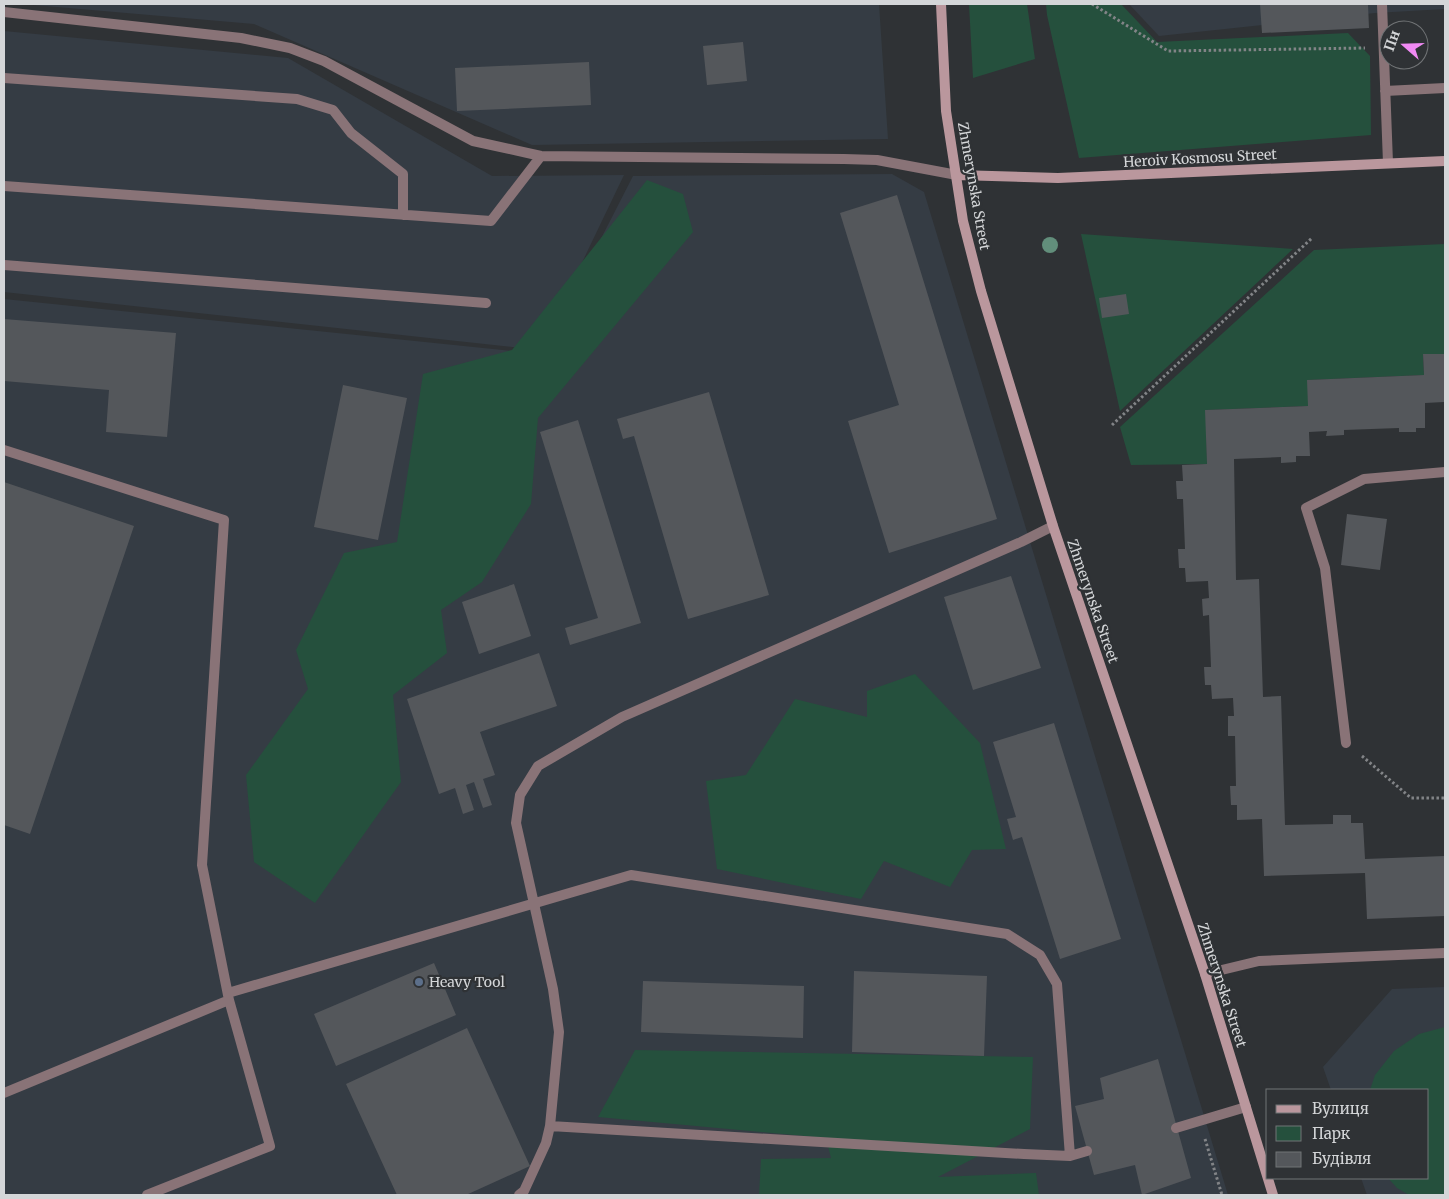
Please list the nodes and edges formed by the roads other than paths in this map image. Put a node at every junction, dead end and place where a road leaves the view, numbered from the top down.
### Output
1 (941, 4) edge
2 (1382, 4) edge
3 (9, 9) edge
4 (4, 78) edge
5 (1445, 88) edge
6 (1385, 91) junction
7 (541, 156) junction
8 (1445, 161) edge
9 (1388, 163) junction
10 (957, 175) junction
11 (4, 186) edge
12 (403, 215) junction
13 (4, 265) edge
14 (486, 303) dead end
15 (4, 450) edge
16 (1445, 472) edge
17 (1053, 526) junction
18 (1346, 742) road end
19 (534, 904) junction
20 (1445, 953) edge
21 (1205, 974) junction
22 (228, 997) junction
23 (4, 1092) edge
24 (1246, 1108) junction
25 (550, 1126) junction
26 (1176, 1128) dead end
27 (1087, 1151) dead end
28 (1070, 1156) junction
29 (1266, 1172) edge
30 (1268, 1179) edge
31 (147, 1195) edge
32 (519, 1195) edge
33 (1273, 1195) edge

1 - 10 main road, Zhmerynska Street
2 - 6 lane
3 - 7 lane
4 - 12 lane
5 - 6 lane
6 - 9 lane
7 - 10 lane
7 - 12 lane
8 - 9 main road, Heroiv Kosmosu Street
9 - 10 main road, Heroiv Kosmosu Street
10 - 17 main road, Zhmerynska Street
11 - 12 lane
13 - 14 lane
15 - 22 lane
16 - 18 lane
17 - 19 lane
17 - 21 main road, Zhmerynska Street
19 - 22 lane
19 - 25 lane
19 - 28 lane
20 - 21 lane
21 - 24 main road, Zhmerynska Street
22 - 23 lane
22 - 31 lane
24 - 26 lane
24 - 29 main road, Zhmerynska Street
25 - 28 lane
25 - 32 lane
27 - 28 lane
30 - 33 main road, Zhmerynska Street

